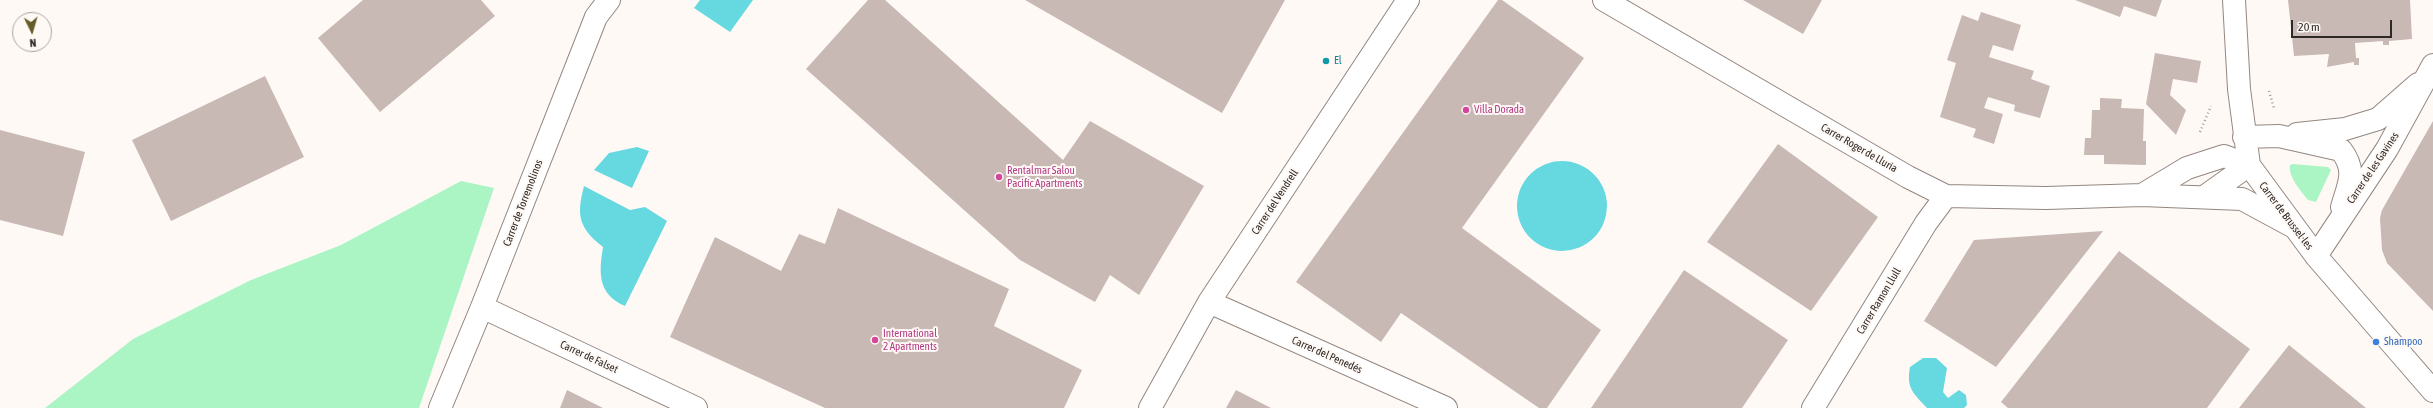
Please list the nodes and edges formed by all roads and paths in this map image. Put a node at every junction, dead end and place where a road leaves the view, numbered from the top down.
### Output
1 (609, 0) edge
2 (1408, 0) edge
3 (1604, 0) edge
4 (2234, 0) edge
5 (2429, 72) edge
6 (2279, 136) junction
7 (2244, 137) junction
8 (2249, 165) junction
9 (2142, 195) junction
10 (1946, 196) junction
11 (2204, 197) junction
12 (2340, 217) junction
13 (2294, 227) junction
14 (2316, 256) junction
15 (1209, 302) junction
16 (482, 307) junction
17 (2433, 391) edge
18 (440, 408) edge
19 (696, 408) edge
20 (1150, 408) edge
21 (1446, 408) edge
22 (1813, 408) edge

1 - 16 street, Carrer de Torremolinos
2 - 15 street, Carrer del Vendrell
3 - 10 street, Carrer Roger de Lluria
4 - 7 street, Carrer de Brussel·les
5 - 6 street, Carrer de les Gavines
5 - 12 street, Carrer de les Gavines
6 - 7 street
6 - 12 street
7 - 8 street, Carrer de Brussel·les
8 - 9 street, Carrer Roger de Lluria
8 - 11 street
8 - 13 street, Carrer de Brussel·les
9 - 10 street, Carrer Roger de Lluria
9 - 11 street, Carrer Roger de Lluria
10 - 22 street, Carrer Ramon Llull
11 - 13 street, Carrer Roger de Lluria
12 - 14 street, Carrer de les Gavines
13 - 14 street, Carrer de Brussel·les
14 - 17 street, Carrer de Brussel·les
15 - 20 street, Carrer del Vendrell
15 - 21 street, Carrer del Penedés
16 - 18 street, Carrer de Torremolinos
16 - 19 street, Carrer de Falset

